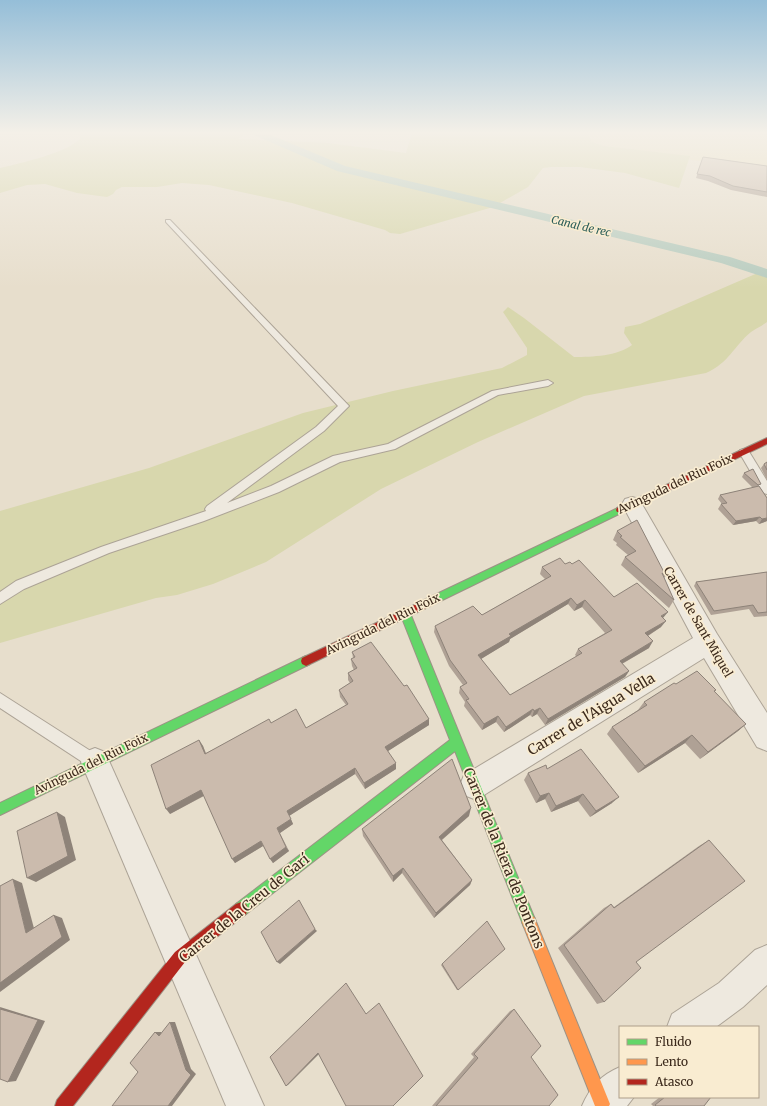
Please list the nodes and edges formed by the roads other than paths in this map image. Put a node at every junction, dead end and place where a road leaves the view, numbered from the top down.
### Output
1 (168, 221) dead end
2 (548, 383) dead end
3 (767, 441) edge
4 (744, 452) junction
5 (767, 490) edge
6 (632, 504) junction
7 (200, 518) junction
8 (0, 599) edge
9 (405, 613) junction
10 (708, 642) junction
11 (0, 700) edge
12 (767, 738) edge
13 (457, 742) junction
14 (95, 762) junction
15 (474, 785) junction
16 (0, 809) edge
17 (180, 957) junction
18 (767, 962) edge
19 (686, 1026) edge
20 (608, 1099) edge
21 (63, 1106) edge
22 (245, 1106) edge

1 - 7 lane
2 - 7 lane
3 - 4 street, Avinguda del Riu Foix
4 - 5 lane
4 - 6 street, Avinguda del Riu Foix
6 - 9 street, Avinguda del Riu Foix
6 - 10 street, Carrer de Sant Miquel
7 - 8 lane
9 - 13 street, Carrer de la Riera de Pontons
9 - 14 street, Avinguda del Riu Foix
10 - 12 street, Carrer de Sant Miquel
10 - 15 street, Carrer de l'Aigua Vella
11 - 14 lane
13 - 15 street, Carrer de la Riera de Pontons
13 - 17 street, Carrer de la Creu de Garí
14 - 16 street, Avinguda del Riu Foix
14 - 17 street
15 - 20 street, Carrer de la Riera de Pontons
17 - 21 street, Carrer de la Creu de Garí
17 - 22 street
18 - 19 street

